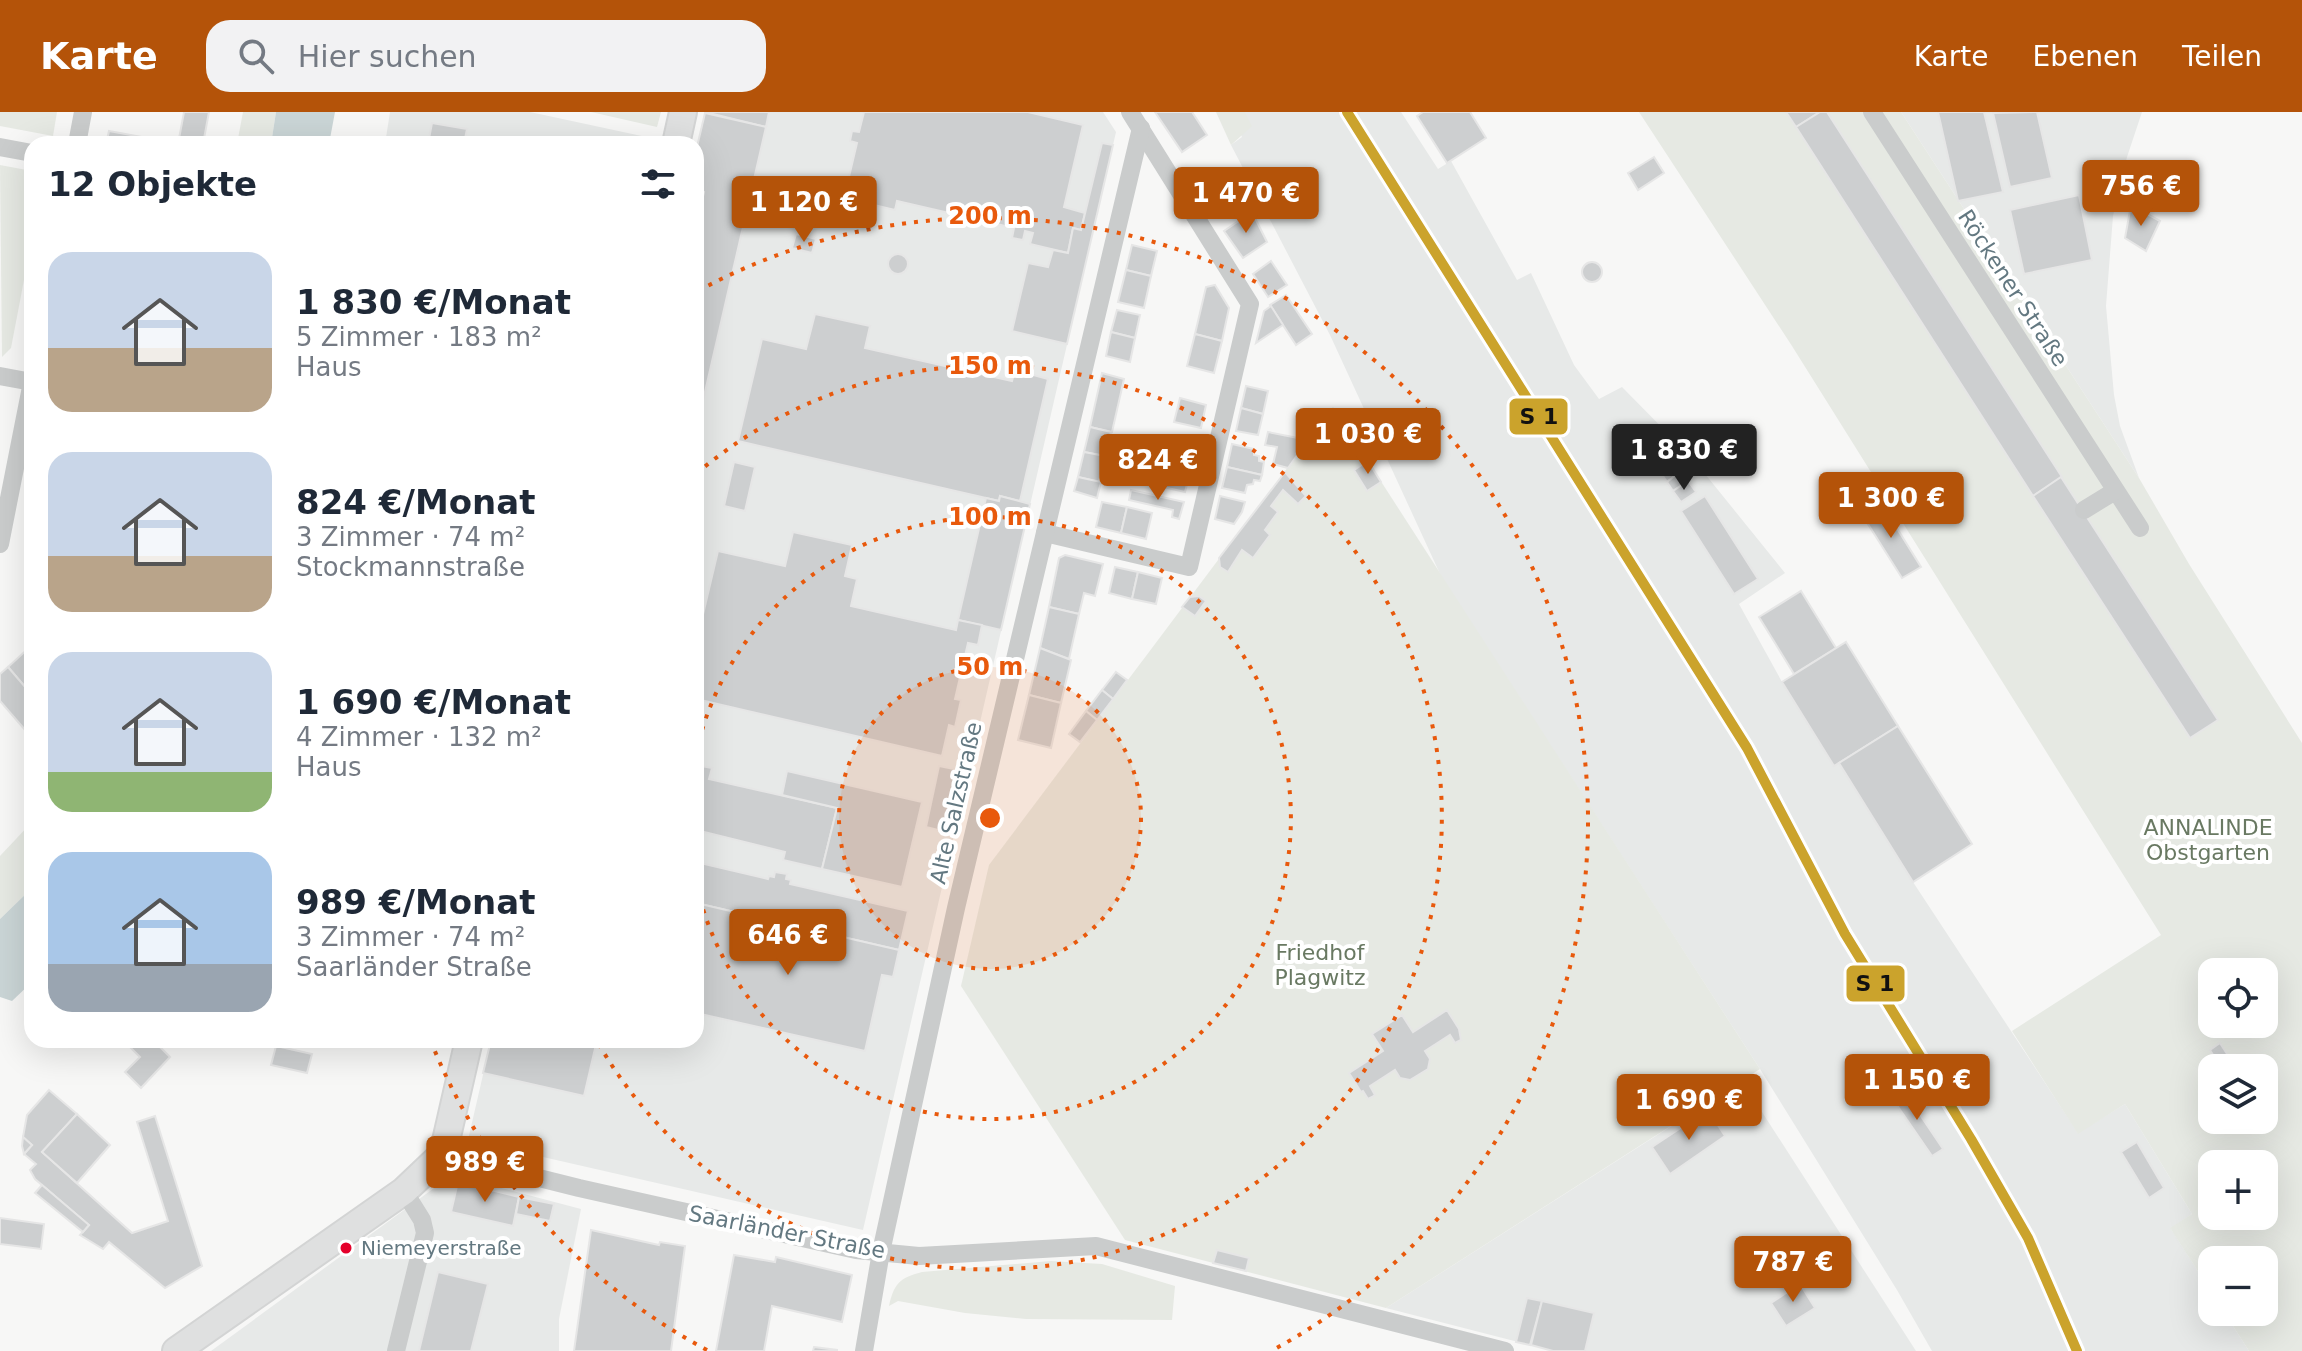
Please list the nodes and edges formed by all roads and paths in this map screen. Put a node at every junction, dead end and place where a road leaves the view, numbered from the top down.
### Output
1 (83, 112) edge
2 (683, 112) edge
3 (1130, 112) edge
4 (1872, 112) edge
5 (1141, 128) junction
6 (78, 136) edge
7 (678, 136) edge
8 (0, 147) edge
9 (24, 152) edge
10 (0, 376) edge
11 (24, 380) edge
12 (24, 422) edge
13 (2115, 491) junction
14 (2084, 510) dead end
15 (2140, 528) dead end
16 (1045, 533) junction
17 (0, 544) edge
18 (467, 1048) edge
19 (443, 1154) junction
20 (404, 1191) junction
21 (881, 1252) junction
22 (176, 1351) edge
23 (396, 1351) edge
24 (864, 1351) edge
25 (1505, 1351) edge

1 - 6 street
2 - 7 street
3 - 5 street
4 - 13 street, Röckener Straße
5 - 16 street, Alte Salzstraße
5 - 16 street
8 - 9 street
10 - 11 street
12 - 17 street
13 - 14 street
13 - 15 street, Röckener Straße
16 - 21 street, Alte Salzstraße
18 - 19 street
19 - 20 street
19 - 21 street, Saarländer Straße
20 - 22 street
20 - 23 street
21 - 24 street, Alte Salzstraße
21 - 25 street, Saarländer Straße

